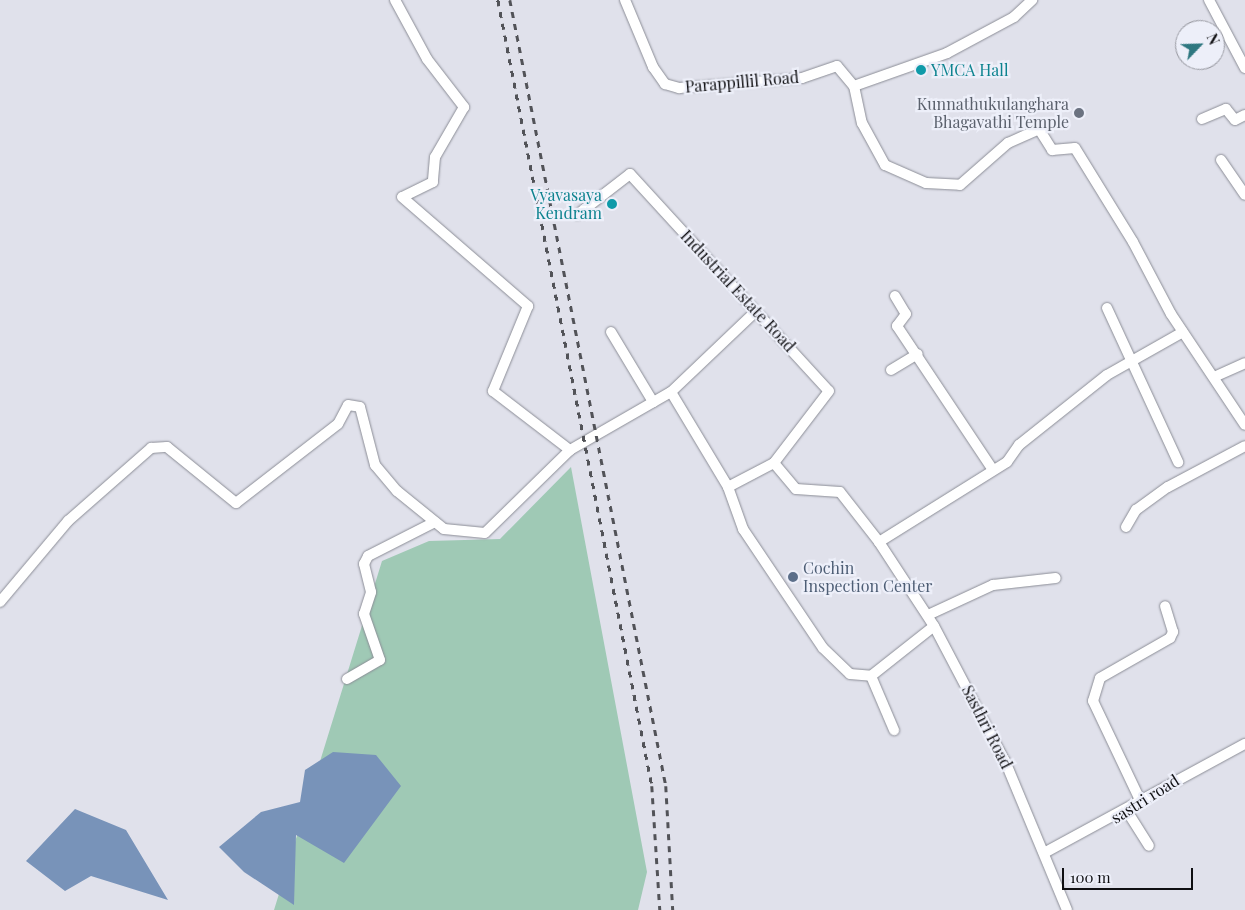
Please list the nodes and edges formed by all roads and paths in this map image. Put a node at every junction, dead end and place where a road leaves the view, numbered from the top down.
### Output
1 (395, 0) edge
2 (625, 0) edge
3 (1209, 0) edge
4 (1027, 2) edge
5 (1245, 68) edge
6 (854, 86) junction
7 (1245, 115) edge
8 (1202, 119) dead end
9 (1220, 160) dead end
10 (1245, 195) edge
11 (577, 215) dead end
12 (895, 296) dead end
13 (1107, 308) dead end
14 (756, 311) junction
15 (611, 332) dead end
16 (1183, 332) junction
17 (918, 354) junction
18 (1128, 362) junction
19 (1245, 363) edge
20 (891, 370) dead end
21 (1214, 377) junction
22 (671, 392) junction
23 (653, 402) junction
24 (1245, 426) edge
25 (1245, 446) edge
26 (570, 450) junction
27 (1178, 462) dead end
28 (774, 463) junction
29 (992, 470) junction
30 (728, 487) junction
31 (435, 522) junction
32 (1126, 527) dead end
33 (879, 542) junction
34 (1056, 578) dead end
35 (0, 602) edge
36 (1166, 606) dead end
37 (928, 615) junction
38 (934, 626) junction
39 (871, 676) junction
40 (346, 679) dead end
41 (894, 730) dead end
42 (1245, 744) edge
43 (1141, 802) junction
44 (1127, 811) junction
45 (1149, 846) dead end
46 (1044, 853) junction
47 (1066, 910) edge

1 - 26 street
2 - 6 street, Parappillil Road
3 - 5 street
4 - 6 street
6 - 16 street
7 - 8 street
9 - 10 street
11 - 14 street, Industrial Estate Road
12 - 17 street
13 - 18 street
14 - 22 street
14 - 28 street, Industrial Estate Road
15 - 23 street
16 - 18 street
16 - 21 street
17 - 20 street
17 - 29 street
18 - 27 street
18 - 29 street
19 - 21 street
21 - 24 street
22 - 23 street
22 - 30 street
23 - 26 street
25 - 32 street
26 - 31 street
28 - 30 street
28 - 33 street, Sasthri Road
29 - 33 street
30 - 39 street
31 - 35 street
31 - 40 street
33 - 37 street, Sasthri Road
34 - 37 street
36 - 43 street
37 - 38 street, Sasthri Road
38 - 39 street
38 - 46 street, Sasthri Road
39 - 41 street
42 - 43 street, sastri road
43 - 44 street, sastri road
44 - 45 street
44 - 46 street, sastri road
46 - 47 street, Sasthri Road

